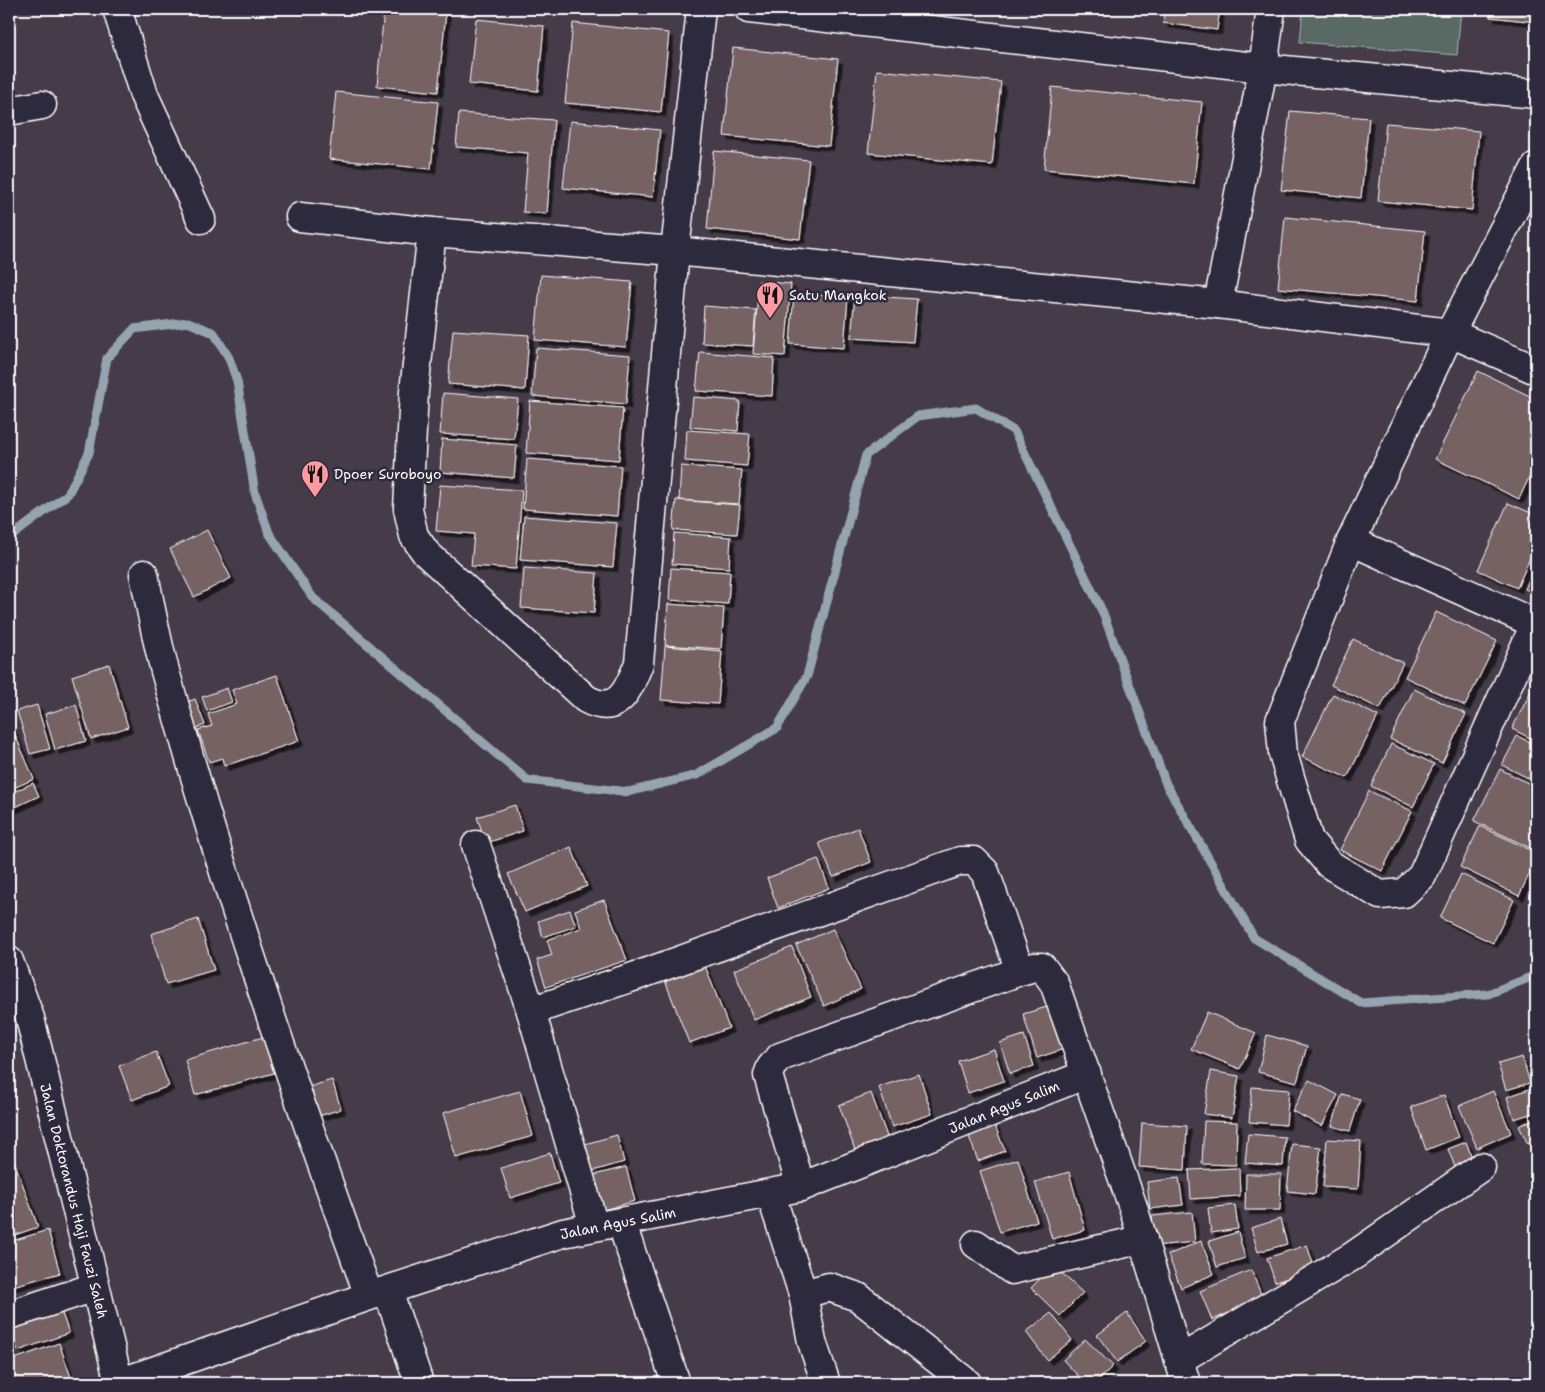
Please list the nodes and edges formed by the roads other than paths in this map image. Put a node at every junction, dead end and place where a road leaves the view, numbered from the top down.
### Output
1 (117, 9) edge
2 (701, 9) edge
3 (749, 9) edge
4 (1272, 9) edge
5 (1263, 68) junction
6 (1536, 94) edge
7 (42, 105) dead end
8 (9, 111) edge
9 (1536, 167) edge
10 (300, 217) dead end
11 (201, 219) dead end
12 (432, 232) junction
13 (674, 251) junction
14 (1218, 304) junction
15 (1450, 333) junction
16 (1536, 370) edge
17 (1351, 541) junction
18 (144, 574) dead end
19 (1536, 624) edge
20 (476, 845) dead end
21 (9, 961) edge
22 (1020, 971) junction
23 (531, 1011) junction
24 (19, 1019) edge
25 (1087, 1074) junction
26 (1481, 1167) dead end
27 (801, 1188) junction
28 (771, 1195) junction
29 (621, 1222) junction
30 (594, 1226) junction
31 (1143, 1239) junction
32 (976, 1244) dead end
33 (95, 1287) junction
34 (379, 1293) junction
35 (803, 1294) junction
36 (9, 1315) edge
37 (1182, 1372) edge
38 (119, 1383) edge
39 (419, 1383) edge
40 (676, 1383) edge
41 (826, 1383) edge
42 (967, 1383) edge

1 - 11 street
2 - 13 street
3 - 5 street
4 - 5 street
5 - 6 street
5 - 14 street
7 - 8 street
9 - 15 street
10 - 12 street
12 - 13 street
12 - 13 street
13 - 14 street
14 - 15 street
15 - 16 street
15 - 17 street
17 - 19 street
17 - 19 street
18 - 34 street
20 - 23 street
21 - 24 street, Jalan Doktorandus Haji Fauzi Saleh
22 - 23 street
22 - 25 street
22 - 27 street
23 - 30 street
24 - 33 street, Jalan Doktorandus Haji Fauzi Saleh
25 - 27 street, Jalan Agus Salim
25 - 31 street
26 - 37 street
27 - 28 street, Jalan Agus Salim
28 - 29 street, Jalan Agus Salim
28 - 35 street
29 - 30 street, Jalan Agus Salim
29 - 40 street
30 - 34 street, Jalan Agus Salim
31 - 32 street
31 - 37 street
33 - 36 street
33 - 38 street, Jalan Doktorandus Haji Fauzi Saleh
34 - 38 street, Jalan Agus Salim
34 - 39 street
35 - 41 street
35 - 42 street

